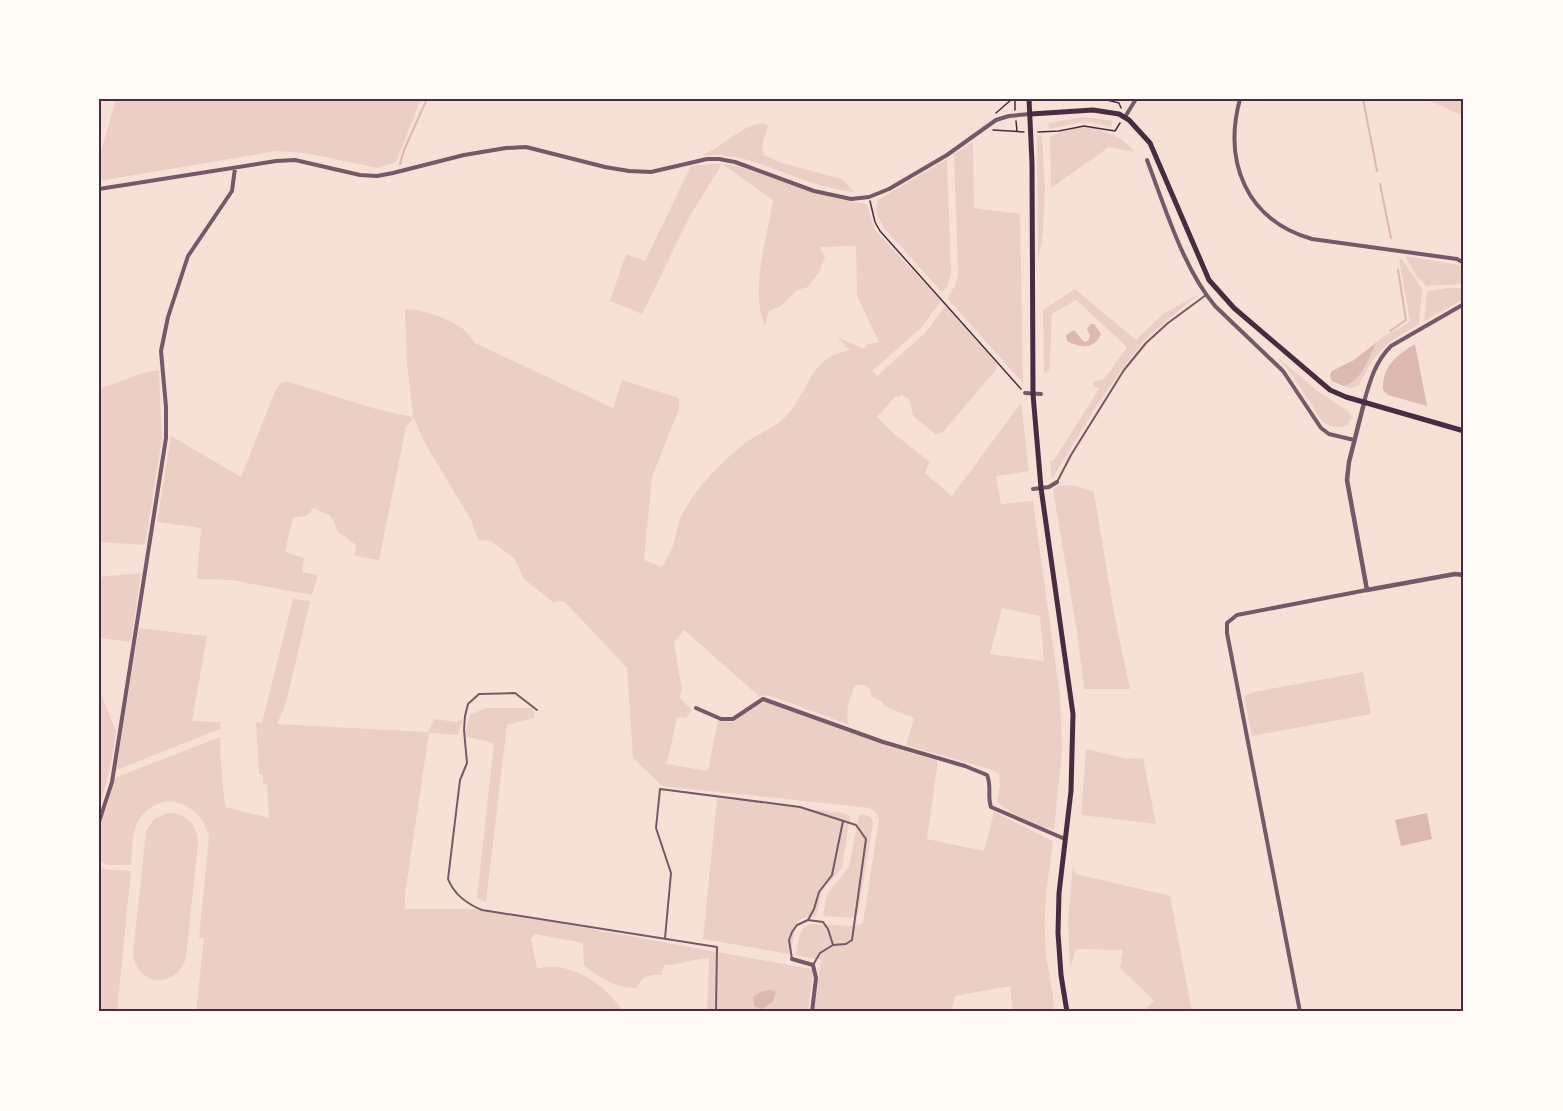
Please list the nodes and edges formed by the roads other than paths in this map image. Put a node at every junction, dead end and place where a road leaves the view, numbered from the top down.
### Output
1 (1029, 99) edge
2 (1136, 99) edge
3 (1240, 99) edge
4 (1030, 114) junction
5 (1125, 117) junction
6 (1147, 160) dead end
7 (234, 168) junction
8 (99, 189) edge
9 (1464, 263) edge
10 (1206, 296) junction
11 (1464, 304) edge
12 (1025, 393) road end
13 (1033, 394) junction
14 (1041, 394) dead end
15 (1364, 403) junction
16 (1464, 431) edge
17 (1354, 440) junction
18 (1057, 482) joint
19 (1041, 488) junction
20 (1033, 489) dead end
21 (1464, 575) edge
22 (1367, 590) junction
23 (696, 708) dead end
24 (537, 710) dead end
25 (843, 821) junction
26 (99, 822) edge
27 (1065, 839) junction
28 (808, 920) junction
29 (665, 939) junction
30 (832, 945) junction
31 (792, 959) joint
32 (813, 965) junction
33 (716, 1012) edge
34 (812, 1012) edge
35 (1067, 1012) edge
36 (1300, 1012) edge

1 - 4 main road
2 - 5 street
3 - 9 street
4 - 5 main road
4 - 7 street
4 - 13 main road
5 - 15 main road
6 - 10 street
7 - 8 street
7 - 26 street
10 - 17 street
10 - 18 lane
11 - 15 street
12 - 13 street
13 - 14 street
13 - 19 main road
15 - 16 main road
15 - 17 street
17 - 22 street
18 - 19 street
19 - 20 street
19 - 27 main road
21 - 22 street
22 - 36 street
23 - 27 street
24 - 29 lane
25 - 28 lane
25 - 29 lane
25 - 30 lane
27 - 35 main road
28 - 30 lane
28 - 31 lane
29 - 33 lane
30 - 32 lane
31 - 32 street
32 - 34 street

